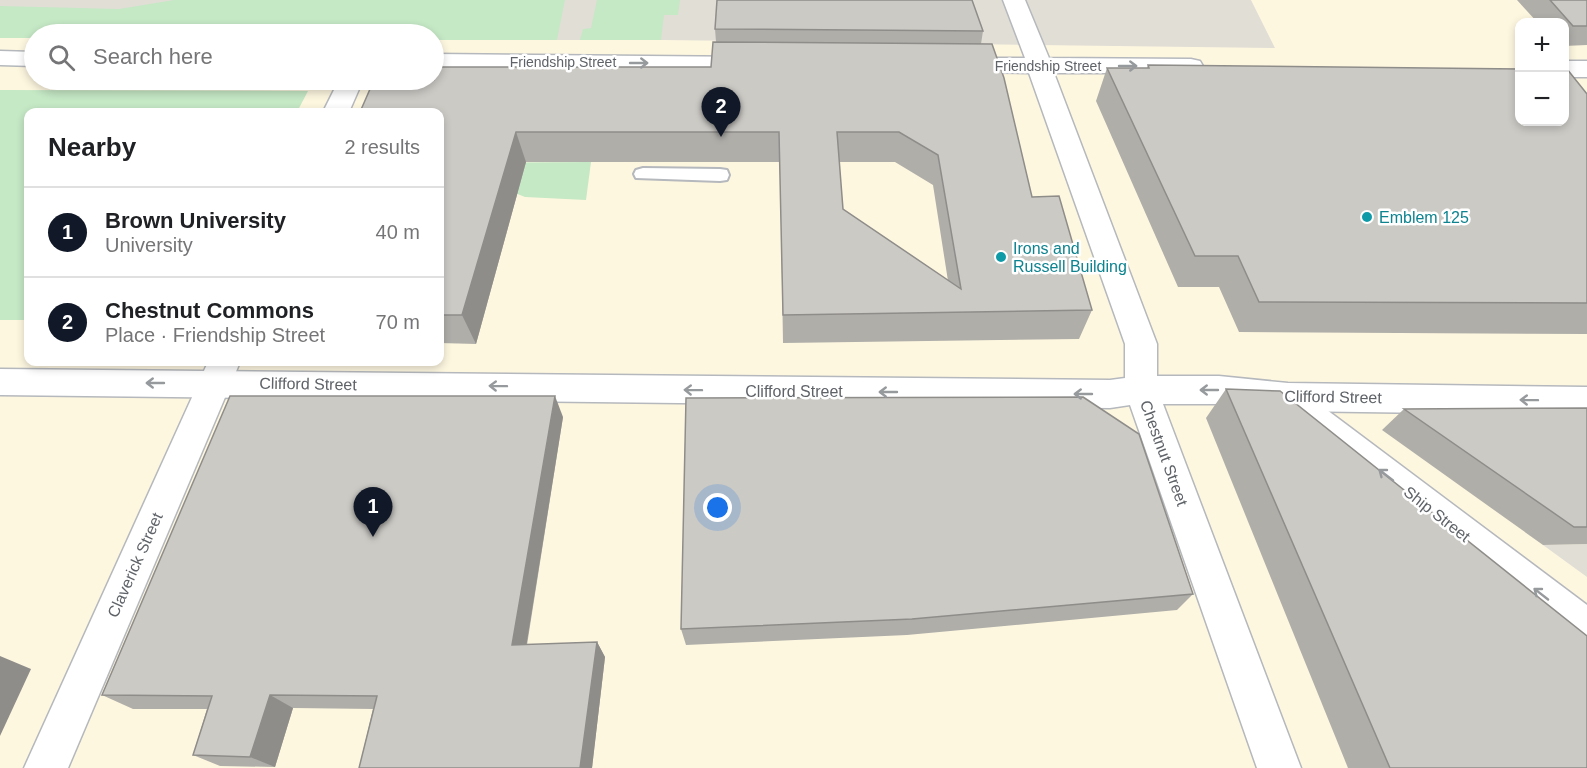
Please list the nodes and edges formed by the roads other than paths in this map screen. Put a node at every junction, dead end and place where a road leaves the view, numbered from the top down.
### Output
1 (1014, 0) edge
2 (0, 58) edge
3 (24, 59) edge
4 (444, 62) edge
5 (778, 64) edge
6 (932, 65) edge
7 (1040, 67) junction
8 (1208, 67) edge
9 (1569, 69) edge
10 (1587, 69) edge
11 (346, 90) edge
12 (338, 108) edge
13 (644, 174) dead end
14 (720, 175) dead end
15 (219, 373) edge
16 (0, 382) edge
17 (1141, 390) junction
18 (1288, 397) junction
19 (1587, 401) edge
20 (1587, 629) edge
21 (46, 768) edge
22 (1279, 768) edge

1 - 7 street, Chestnut Street
2 - 3 street
4 -> 5 street, Friendship Street
6 - 7 street, Friendship Street
7 -> 8 street, Friendship Street
7 - 17 street, Chestnut Street
9 - 10 street
11 - 12 street
13 - 14 lane
15 -> 16 street, Clifford Street
17 -> 15 street, Clifford Street
15 - 21 street, Claverick Street
18 -> 17 street, Clifford Street
17 - 22 street, Chestnut Street
19 -> 18 street, Clifford Street
20 -> 18 street, Ship Street

